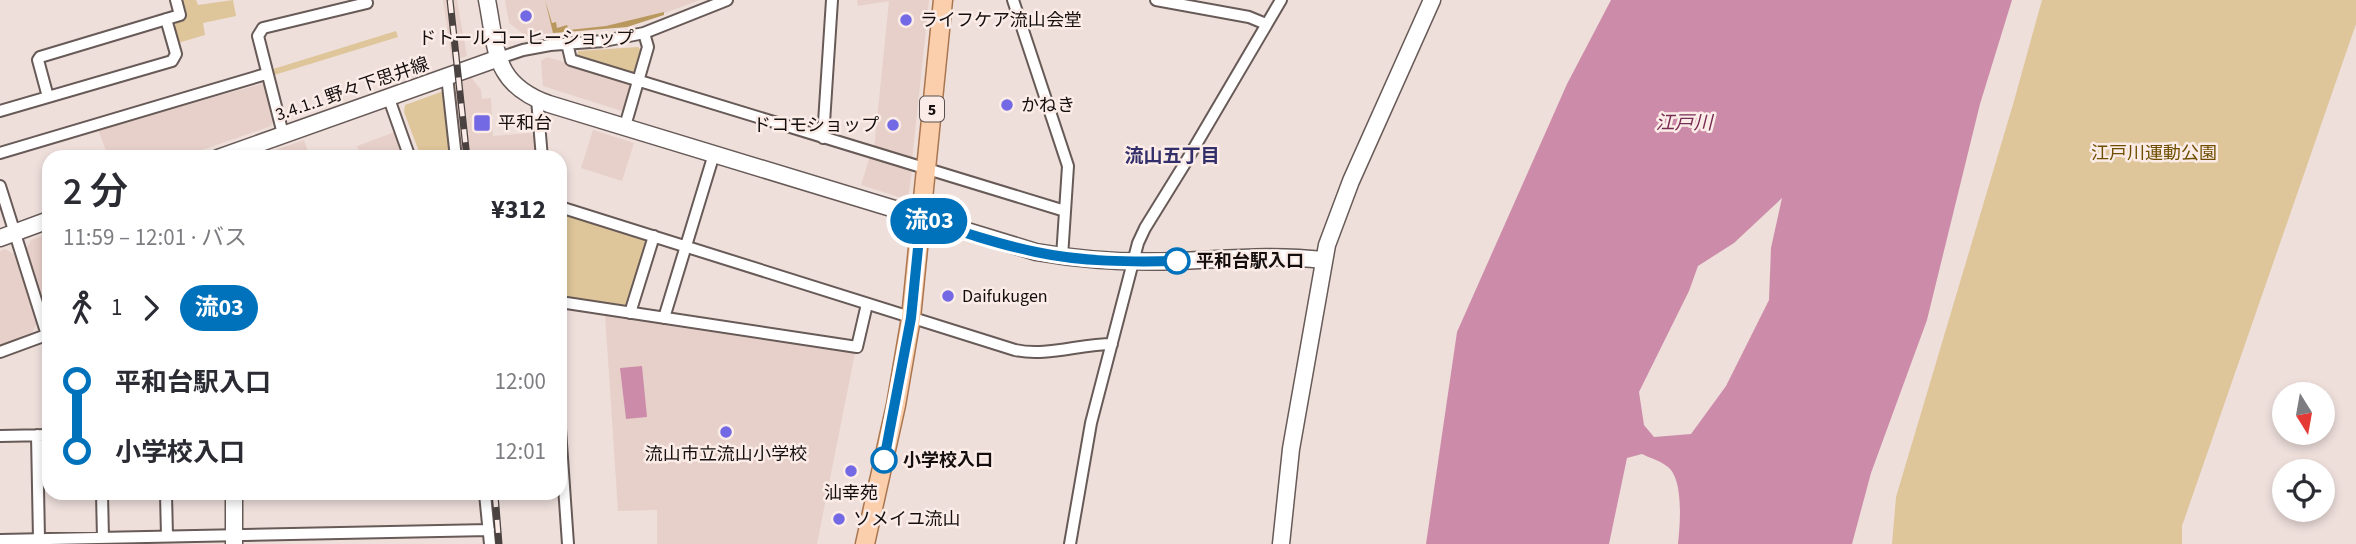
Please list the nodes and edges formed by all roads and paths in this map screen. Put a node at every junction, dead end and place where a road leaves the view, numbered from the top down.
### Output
1 (176, 0) edge
2 (366, 0) edge
3 (487, 0) edge
4 (727, 0) edge
5 (832, 0) edge
6 (943, 0) edge
7 (1013, 0) edge
8 (1156, 0) edge
9 (1281, 0) edge
10 (1432, 0) edge
11 (166, 19) junction
12 (1266, 23) junction
13 (644, 33) junction
14 (567, 43) junction
15 (499, 58) junction
16 (266, 74) junction
17 (447, 76) junction
18 (638, 81) junction
19 (388, 96) junction
20 (48, 97) junction
21 (537, 99) junction
22 (0, 111) edge
23 (625, 126) junction
24 (283, 134) junction
25 (823, 138) junction
26 (240, 150) edge
27 (407, 150) edge
28 (455, 150) edge
29 (541, 150) edge
30 (0, 153) edge
31 (714, 154) junction
32 (926, 169) junction
33 (0, 186) edge
34 (567, 209) edge
35 (1065, 211) junction
36 (921, 218) junction
37 (42, 222) edge
38 (7, 235) edge
39 (654, 236) junction
40 (685, 246) junction
41 (1062, 257) junction
42 (1323, 260) junction
43 (1134, 261) junction
44 (567, 303) edge
45 (867, 304) junction
46 (630, 313) junction
47 (664, 318) junction
48 (911, 318) junction
49 (42, 320) edge
50 (42, 337) edge
51 (1112, 344) junction
52 (0, 352) edge
53 (42, 435) edge
54 (0, 436) edge
55 (42, 453) edge
56 (102, 500) edge
57 (166, 500) edge
58 (234, 500) edge
59 (486, 500) edge
60 (565, 500) edge
61 (489, 530) junction
62 (167, 537) junction
63 (0, 540) edge
64 (102, 540) edge
65 (234, 540) edge
66 (37, 541) edge
67 (489, 544) edge
68 (568, 544) edge
69 (865, 544) edge
70 (1070, 544) edge
71 (1280, 544) edge

1 - 11 street
2 - 16 street
3 - 15 street
4 - 13 street
5 - 25 street
6 - 32 main road, 5
7 - 35 street
8 - 12 street
9 - 12 street
10 - 42 street
11 - 20 street
11 - 20 street
12 - 43 street
13 - 14 street
13 - 18 street
14 - 15 street
14 - 18 street
15 - 17 street, 3.4.1.1 野々下思井線
15 - 21 street
16 - 24 street
16 - 30 street
17 - 19 street, 3.4.1.1 野々下思井線
17 - 28 street
18 - 23 street
18 - 25 street
19 - 24 street, 3.4.1.1 野々下思井線
19 - 27 street
20 - 22 street
21 - 23 street
21 - 29 street
23 - 31 street
24 - 26 street, 3.4.1.1 野々下思井線
25 - 32 street
31 - 36 street
31 - 40 street
32 - 35 street
32 - 36 main road, 5
33 - 38 street
34 - 39 street
35 - 41 street
36 - 41 street
36 - 48 main road, 5
37 - 38 street
38 - 49 street
39 - 40 street
39 - 46 street
40 - 45 street
40 - 47 street
41 - 43 street
42 - 43 street
42 - 71 street
43 - 51 street
44 - 46 street
45 - 47 street
45 - 48 street
46 - 47 street
48 - 51 street
48 - 69 main road, 5
50 - 52 street
51 - 70 street
53 - 54 street
55 - 66 street
56 - 64 street
57 - 62 street
58 - 65 street
59 - 61 street
60 - 68 street
61 - 65 street
61 - 67 street
62 - 64 street
62 - 65 street
63 - 66 street
64 - 66 street

